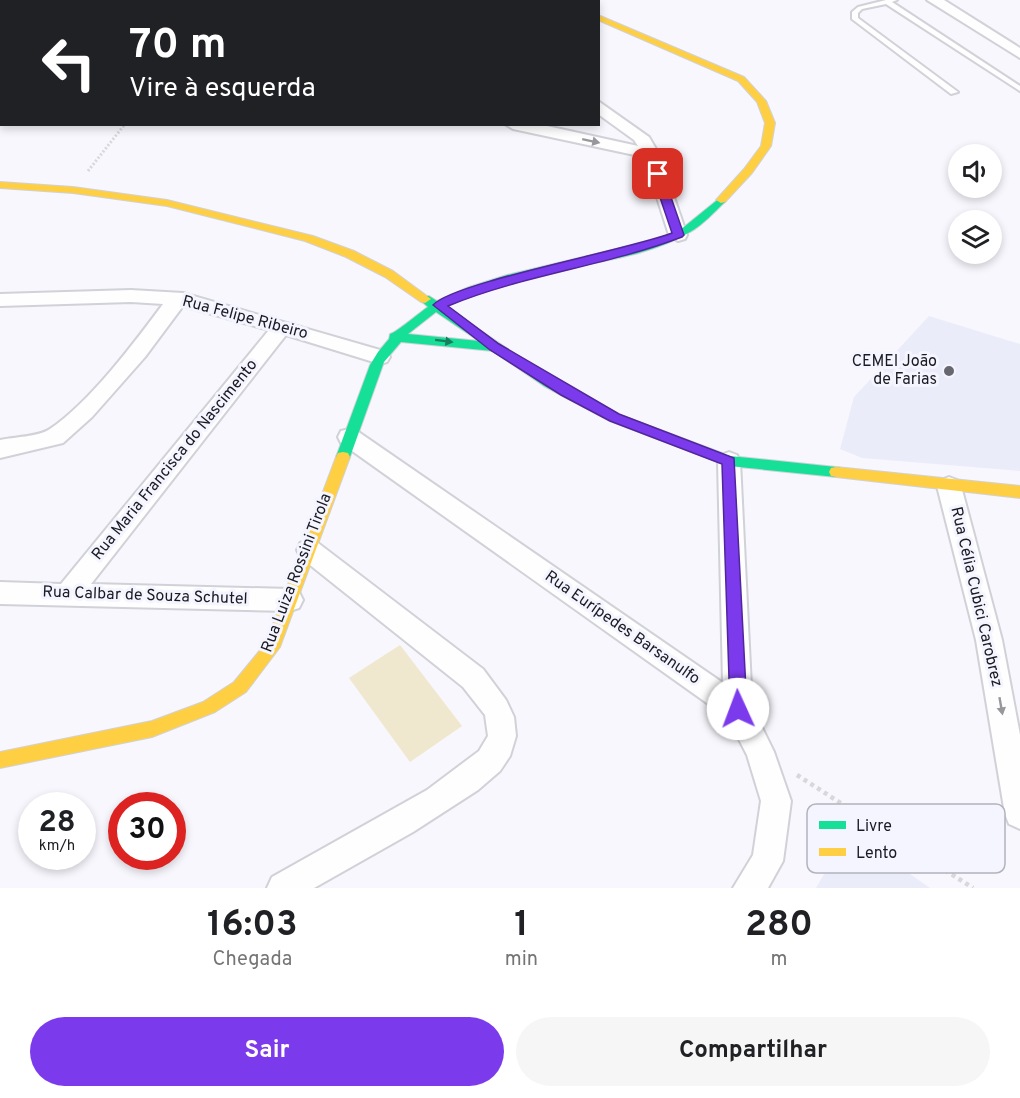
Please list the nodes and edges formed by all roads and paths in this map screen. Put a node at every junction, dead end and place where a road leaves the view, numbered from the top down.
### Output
1 (934, 0) edge
2 (890, 1) edge
3 (600, 18) edge
4 (1020, 54) edge
5 (1020, 89) edge
6 (954, 92) dead end
7 (600, 107) edge
8 (122, 126) edge
9 (522, 126) edge
10 (651, 154) junction
11 (0, 185) edge
12 (74, 190) junction
13 (678, 235) junction
14 (178, 299) junction
15 (0, 300) edge
16 (439, 305) junction
17 (282, 327) junction
18 (394, 337) junction
19 (494, 347) junction
20 (380, 357) junction
21 (349, 437) junction
22 (0, 449) edge
23 (729, 461) junction
24 (949, 486) junction
25 (1020, 492) edge
26 (309, 550) junction
27 (0, 593) edge
28 (69, 593) junction
29 (290, 600) junction
30 (738, 709) junction
31 (760, 752) junction
32 (0, 760) edge
33 (841, 804) edge
34 (1020, 814) edge
35 (950, 873) edge
36 (283, 888) edge
37 (749, 888) edge
38 (973, 888) edge

1 - 4 street
2 - 5 lane
2 - 6 lane
3 - 13 street, Rua Luiza Rossini Tirola
7 - 10 street
8 - 12 path
9 -> 10 street
10 - 13 street
11 - 12 street
12 - 16 street
13 - 16 street, Rua Luiza Rossini Tirola
14 - 15 street, Rua Felipe Ribeiro
14 - 17 street, Rua Felipe Ribeiro
14 - 22 street
16 - 18 street, Rua Luiza Rossini Tirola
16 - 19 street
17 - 20 street, Rua Felipe Ribeiro
17 - 28 street, Rua Maria Francisca do Nascimento
18 -> 19 street
18 - 20 street, Rua Luiza Rossini Tirola
19 - 23 street
20 - 21 street, Rua Luiza Rossini Tirola
21 - 26 street, Rua Luiza Rossini Tirola
21 - 30 street, Rua Eurípedes Barsanulfo
23 - 24 street
23 - 30 street
24 - 25 street
24 -> 34 street, Rua Célia Cubici Carobrez
26 - 29 street, Rua Luiza Rossini Tirola
26 - 36 street
27 - 28 street, Rua Calbar de Souza Schutel
28 - 29 street, Rua Calbar de Souza Schutel
29 - 32 street, Rua Luiza Rossini Tirola
30 - 31 street, Rua Eurípedes Barsanulfo
31 - 33 path
31 - 37 street, Rua Eurípedes Barsanulfo
35 - 38 path

